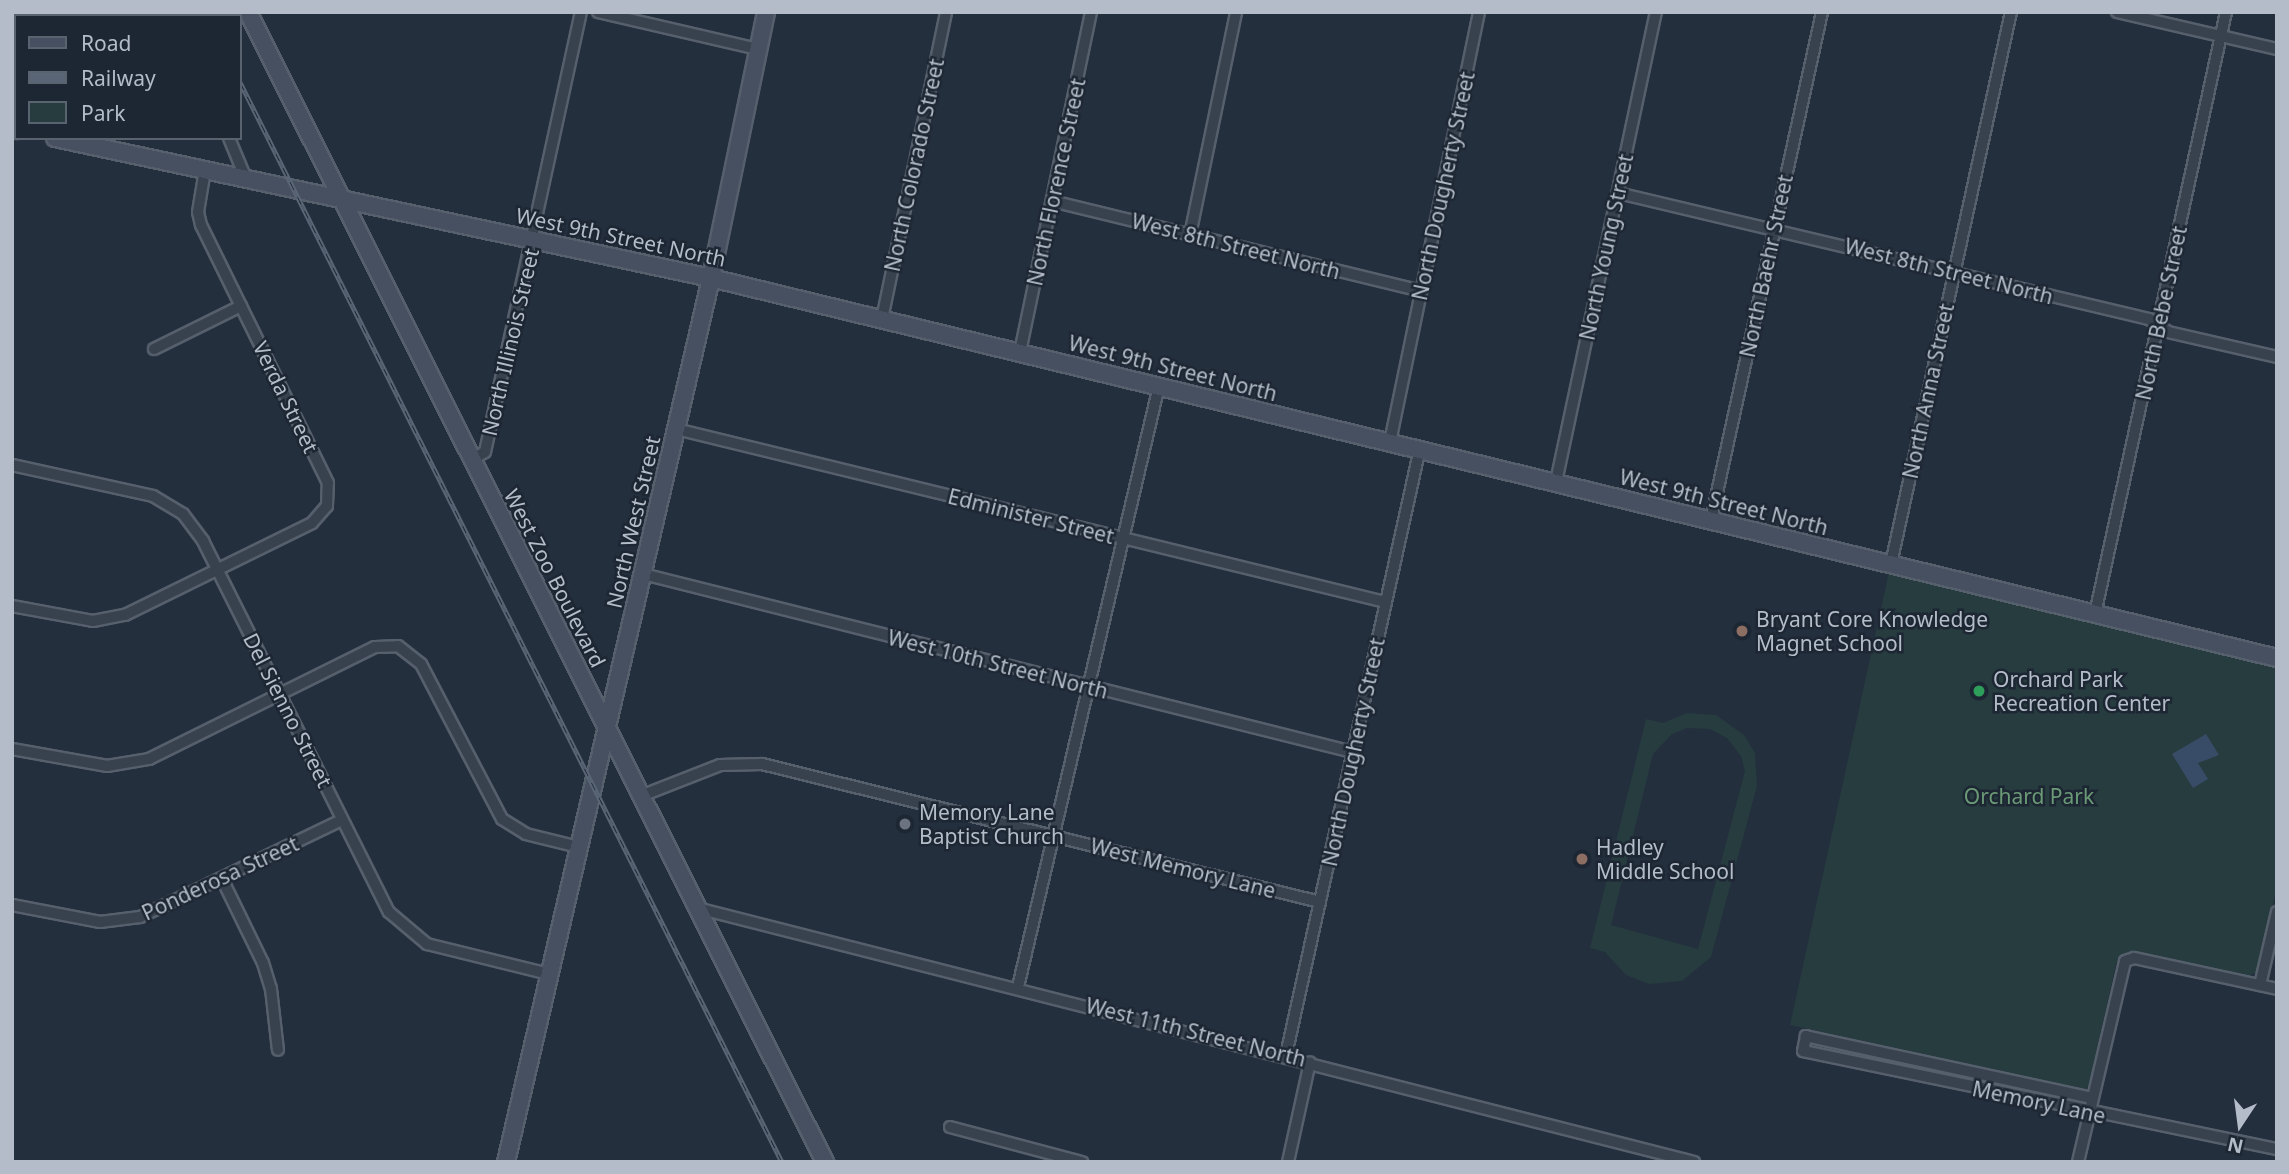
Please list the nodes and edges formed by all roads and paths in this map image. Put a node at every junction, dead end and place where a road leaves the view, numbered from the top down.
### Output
1 (248, 12) edge
2 (581, 12) edge
3 (598, 12) edge
4 (766, 12) edge
5 (946, 12) edge
6 (1091, 12) edge
7 (1236, 12) edge
8 (1479, 12) edge
9 (1656, 12) edge
10 (1822, 12) edge
11 (2011, 12) edge
12 (2117, 12) edge
13 (2226, 12) edge
14 (2221, 36) junction
15 (758, 49) junction
16 (2277, 49) edge
17 (64, 140) edge
18 (230, 140) edge
19 (205, 170) junction
20 (246, 178) junction
21 (1618, 193) junction
22 (341, 199) junction
23 (1052, 201) junction
24 (1774, 229) junction
25 (1190, 235) junction
26 (533, 239) junction
27 (1954, 273) junction
28 (711, 278) junction
29 (1421, 291) junction
30 (241, 306) junction
31 (882, 319) junction
32 (2158, 326) junction
33 (154, 349) dead end
34 (1020, 352) junction
35 (2277, 357) edge
36 (1159, 386) junction
37 (676, 429) junction
38 (1390, 442) junction
39 (1420, 448) junction
40 (472, 460) junction
41 (12, 465) edge
42 (1556, 482) junction
43 (1711, 520) junction
44 (1123, 539) junction
45 (1891, 564) junction
46 (217, 570) junction
47 (643, 574) junction
48 (1385, 602) junction
49 (12, 606) edge
50 (2095, 614) junction
51 (2277, 659) edge
52 (1088, 687) junction
53 (280, 695) junction
54 (607, 727) junction
55 (12, 749) edge
56 (1352, 752) junction
57 (642, 796) junction
58 (342, 820) junction
59 (1054, 836) junction
60 (579, 847) junction
61 (222, 879) junction
62 (1320, 902) junction
63 (12, 905) edge
64 (697, 908) junction
65 (2277, 912) edge
66 (549, 974) junction
67 (2260, 985) junction
68 (1018, 987) junction
69 (2277, 989) edge
70 (278, 1050) dead end
71 (1286, 1055) junction
72 (1310, 1062) junction
73 (2092, 1098) junction
74 (2088, 1113) junction
75 (950, 1127) dead end
76 (2277, 1149) edge
77 (1686, 1161) edge
78 (506, 1162) edge
79 (825, 1162) edge
80 (1082, 1162) edge
81 (1288, 1162) edge
82 (2078, 1162) edge

1 - 22 main road, West Zoo Boulevard
2 - 26 street, North Illinois Street
3 - 15 street
4 - 15 main road, North West Street
5 - 31 street, North Colorado Street
6 - 23 street, North Florence Street
7 - 25 street
8 - 29 street, North Dougherty Street
9 - 21 street, North Young Street
10 - 24 street, North Baehr Street
11 - 27 street, North Anna Street
12 - 14 street
13 - 14 street, North Bebe Street
14 - 16 street
14 - 32 street, North Bebe Street
15 - 28 main road, North West Street
17 - 19 main road, West 9th Street North
18 - 20 street
19 - 20 main road, West 9th Street North
19 - 30 street, Verda Street
20 - 22 main road, West 9th Street North
21 - 24 street, West 8th Street North
21 - 42 street, North Young Street
22 - 26 main road, West 9th Street North
22 - 40 main road, West Zoo Boulevard
23 - 25 street, West 8th Street North
23 - 34 street, North Florence Street
24 - 27 street, West 8th Street North
24 - 43 street, North Baehr Street
25 - 29 street, West 8th Street North
26 - 28 main road, West 9th Street North
26 - 40 street, North Illinois Street
27 - 32 street, West 8th Street North
27 - 45 street, North Anna Street
28 - 31 main road, West 9th Street North
28 - 37 main road, North West Street
29 - 38 street, North Dougherty Street
30 - 33 street
30 - 46 street, Verda Street
31 - 34 main road, West 9th Street North
32 - 35 street, West 8th Street North
32 - 50 street, North Bebe Street
34 - 36 main road, West 9th Street North
36 - 38 main road, West 9th Street North
36 - 44 street
37 - 44 street, Edminister Street
37 - 47 main road, North West Street
38 - 39 main road, West 9th Street North
39 - 42 main road, West 9th Street North
39 - 48 street, North Dougherty Street
40 - 54 main road, West Zoo Boulevard
41 - 46 street, Del Sienno Street
42 - 43 main road, West 9th Street North
43 - 45 main road, West 9th Street North
44 - 48 street, Edminister Street
44 - 52 street
45 - 50 main road, West 9th Street North
46 - 49 street
46 - 53 street, Del Sienno Street
47 - 52 street, West 10th Street North
47 - 54 main road, North West Street
48 - 56 street, North Dougherty Street
50 - 51 main road, West 9th Street North
52 - 56 street, West 10th Street North
52 - 59 street
53 - 55 street
53 - 58 street, Del Sienno Street
53 - 60 street
54 - 57 main road, West Zoo Boulevard
54 - 60 main road, North West Street
56 - 62 street, North Dougherty Street
57 - 59 street, West Memory Lane
57 - 64 main road, West Zoo Boulevard
58 - 61 street, Ponderosa Street
58 - 66 street, Del Sienno Street
59 - 62 street, West Memory Lane
59 - 68 street
60 - 66 main road, North West Street
61 - 63 street, Ponderosa Street
61 - 70 street
62 - 71 street, North Dougherty Street
64 - 68 street, West 11th Street North
64 - 79 main road, West Zoo Boulevard
65 - 67 street
66 - 78 main road, North West Street
67 - 69 street
67 - 73 street
68 - 71 street, West 11th Street North
71 - 72 street, West 11th Street North
72 - 77 street, West 11th Street North
72 - 81 street
73 - 74 street
73 - 74 street, Memory Lane
74 - 76 street, Memory Lane
74 - 82 street
75 - 80 street

